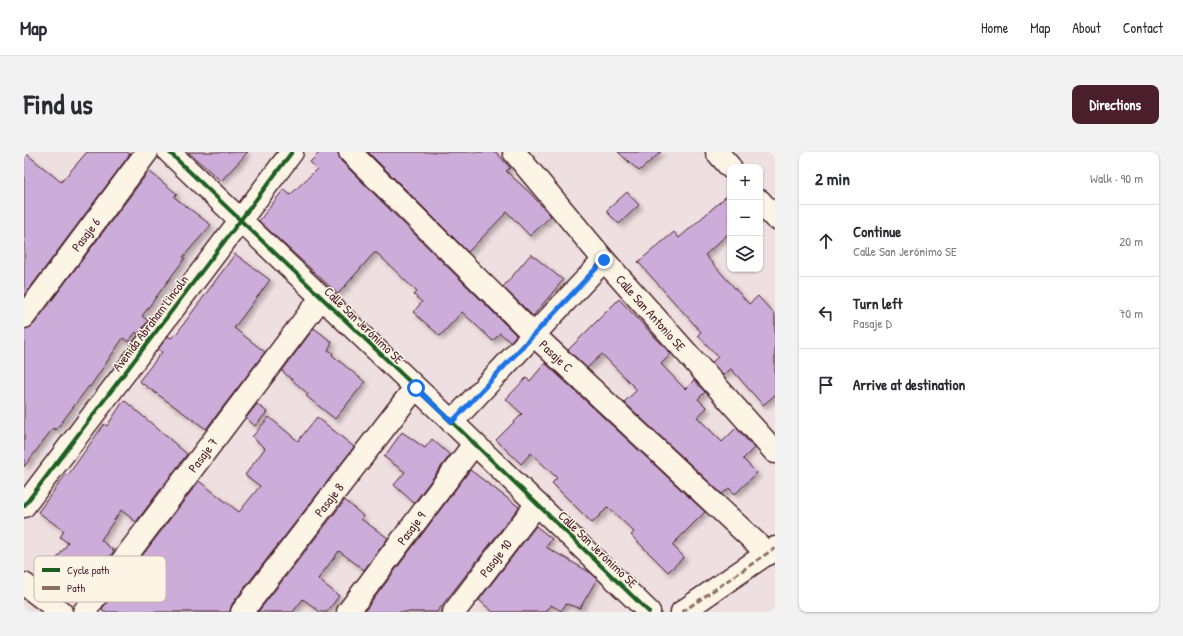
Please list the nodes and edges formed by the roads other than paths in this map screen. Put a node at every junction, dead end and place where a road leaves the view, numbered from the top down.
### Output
1 (147, 152) edge
2 (169, 152) edge
3 (292, 152) edge
4 (350, 152) edge
5 (514, 152) edge
6 (717, 152) edge
7 (727, 164) edge
8 (763, 204) edge
9 (775, 218) edge
10 (240, 221) junction
11 (604, 260) junction
12 (321, 298) junction
13 (24, 317) edge
14 (534, 334) junction
15 (416, 388) junction
16 (452, 422) junction
17 (474, 444) junction
18 (775, 452) edge
19 (537, 504) junction
20 (24, 506) edge
21 (771, 551) edge
22 (126, 556) edge
23 (24, 584) edge
24 (34, 592) edge
25 (48, 602) edge
26 (92, 602) edge
27 (61, 612) edge
28 (84, 612) edge
29 (242, 612) edge
30 (348, 612) edge
31 (454, 612) edge
32 (649, 612) edge
33 (682, 612) edge

1 - 13 street, Pasaje 6
2 - 10 street, Calle San Jerónimo SE
3 - 10 street, Avenida Abraham Lincoln
4 - 14 street, Pasaje C
5 - 11 street, Calle San Antonio SE
6 - 7 street
8 - 9 street
10 - 12 street, Calle San Jerónimo SE
10 - 20 street, Avenida Abraham Lincoln
11 - 14 street
11 - 18 street, Calle San Antonio SE
12 - 15 street, Calle San Jerónimo SE
12 - 22 street, Pasaje 7
14 - 16 street
14 - 21 street, Pasaje C
15 - 16 street, Calle San Jerónimo SE
15 - 29 street, Pasaje 8
16 - 17 street, Calle San Jerónimo SE
17 - 19 street, Calle San Jerónimo SE
17 - 30 street, Pasaje 9
19 - 31 street, Pasaje 10
19 - 32 street, Calle San Jerónimo SE
21 - 33 street
23 - 24 street
25 - 27 street
26 - 28 street, Pasaje 7

